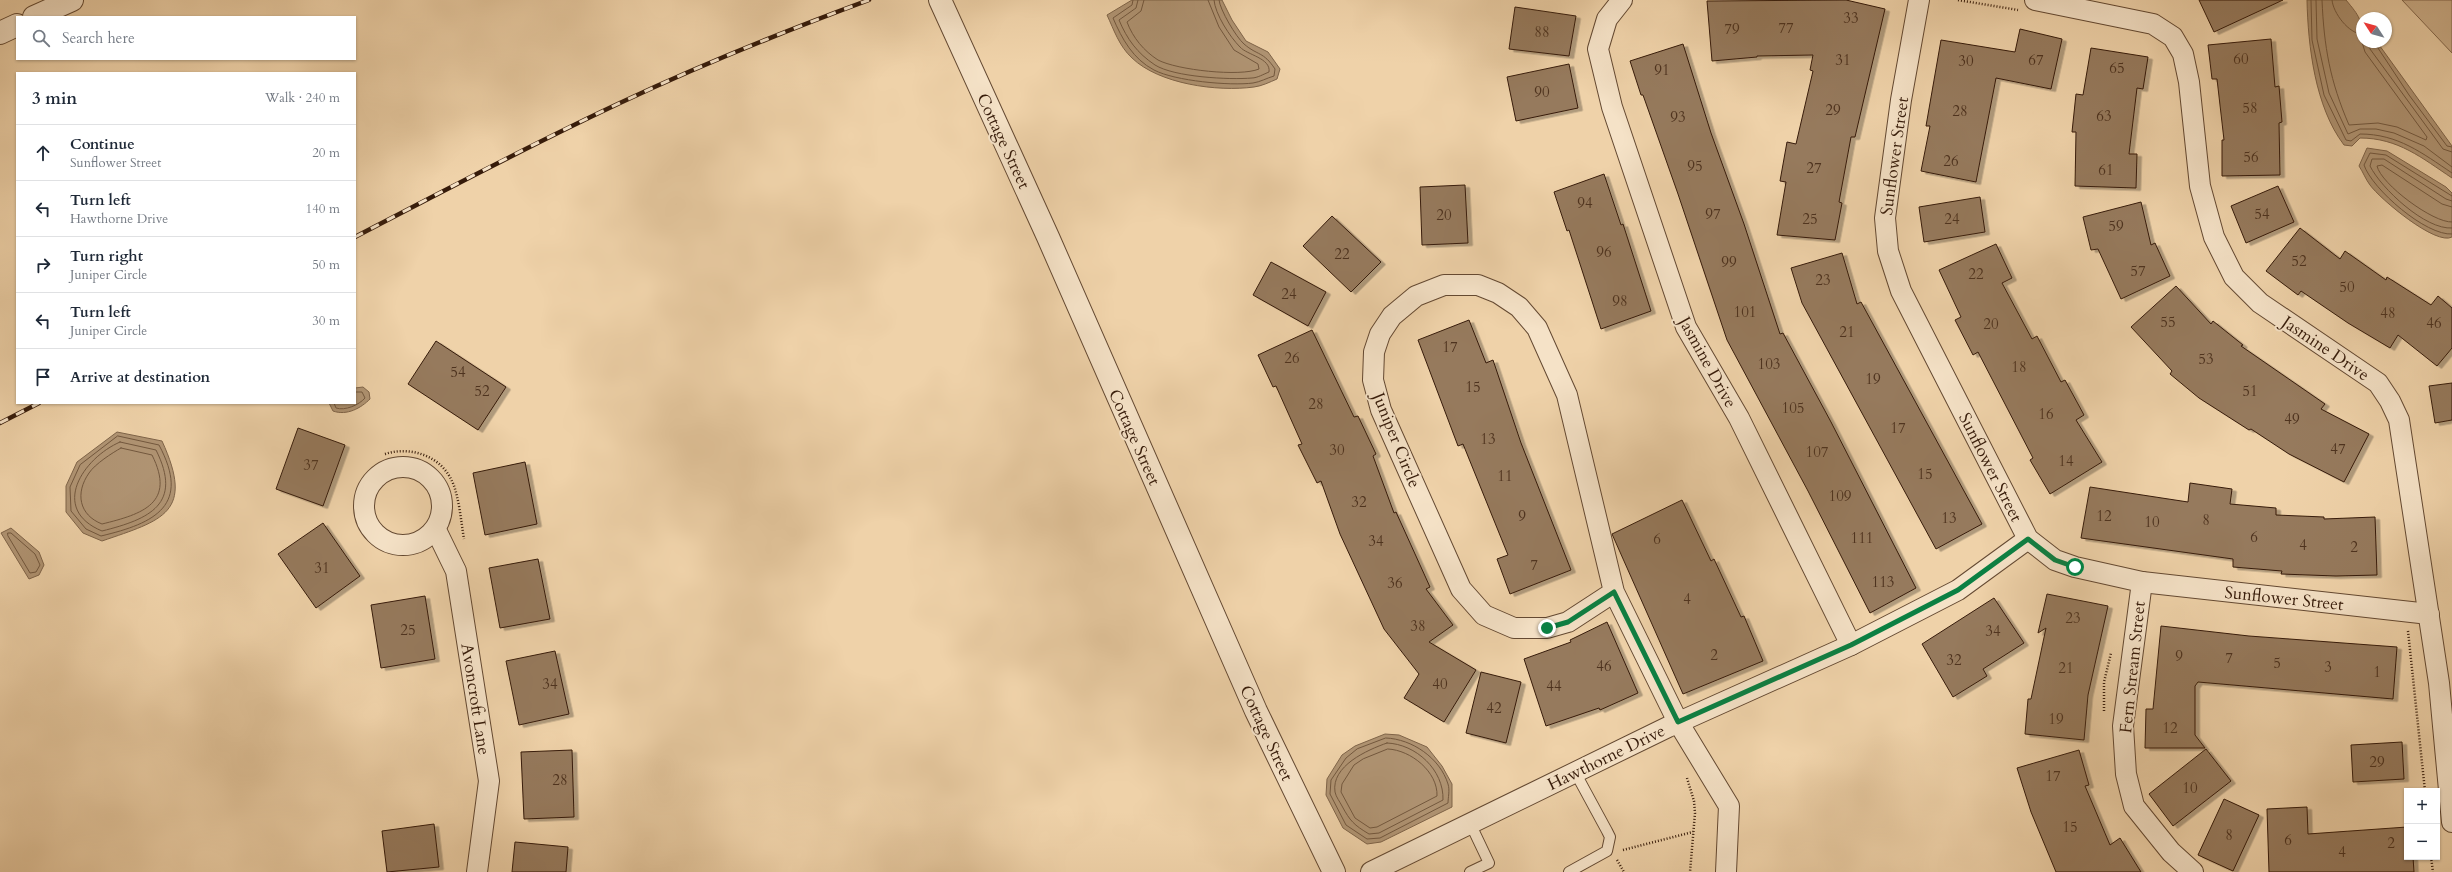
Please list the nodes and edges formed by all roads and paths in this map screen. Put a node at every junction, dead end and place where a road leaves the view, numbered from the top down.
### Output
1 (72, 0) edge
2 (940, 0) edge
3 (1622, 0) edge
4 (1919, 0) edge
5 (2035, 0) edge
6 (36, 16) edge
7 (16, 25) edge
8 (0, 32) edge
9 (436, 530) dead end
10 (2028, 539) junction
11 (2142, 582) junction
12 (1614, 592) junction
13 (2429, 614) junction
14 (2408, 629) dead end
15 (1851, 645) junction
16 (2112, 652) dead end
17 (2104, 718) dead end
18 (1678, 722) junction
19 (1684, 771) dead end
20 (1575, 772) junction
21 (2424, 788) edge
22 (2452, 822) edge
23 (1470, 824) junction
24 (1693, 832) junction
25 (1620, 850) dead end
26 (1616, 859) dead end
27 (2431, 860) edge
28 (477, 872) edge
29 (1334, 872) edge
30 (1371, 872) edge
31 (1470, 872) edge
32 (1569, 872) edge
33 (1624, 872) edge
34 (1690, 872) edge
35 (1726, 872) edge
36 (2193, 872) edge
37 (2433, 872) edge

1 - 6 street
2 - 29 street, Cottage Street
3 - 15 street, Jasmine Drive
4 - 10 street, Sunflower Street
5 - 13 street, Jasmine Drive
7 - 8 street
9 - 28 street, Avoncroft Lane
10 - 11 street, Sunflower Street
10 - 15 street, Hawthorne Drive
11 - 13 street, Sunflower Street
11 - 36 street, Fern Stream Street
12 - 12 street, Juniper Circle
12 - 18 street, Juniper Circle
13 - 22 street, Jasmine Drive
14 - 21 path
15 - 18 street, Hawthorne Drive
16 - 17 path
18 - 20 street, Hawthorne Drive
18 - 35 street, Juniper Circle
19 - 24 path
20 - 23 street, Hawthorne Drive
20 - 32 lane
23 - 30 street, Hawthorne Drive
23 - 31 lane
24 - 25 path
24 - 34 path
26 - 33 path
27 - 37 path

